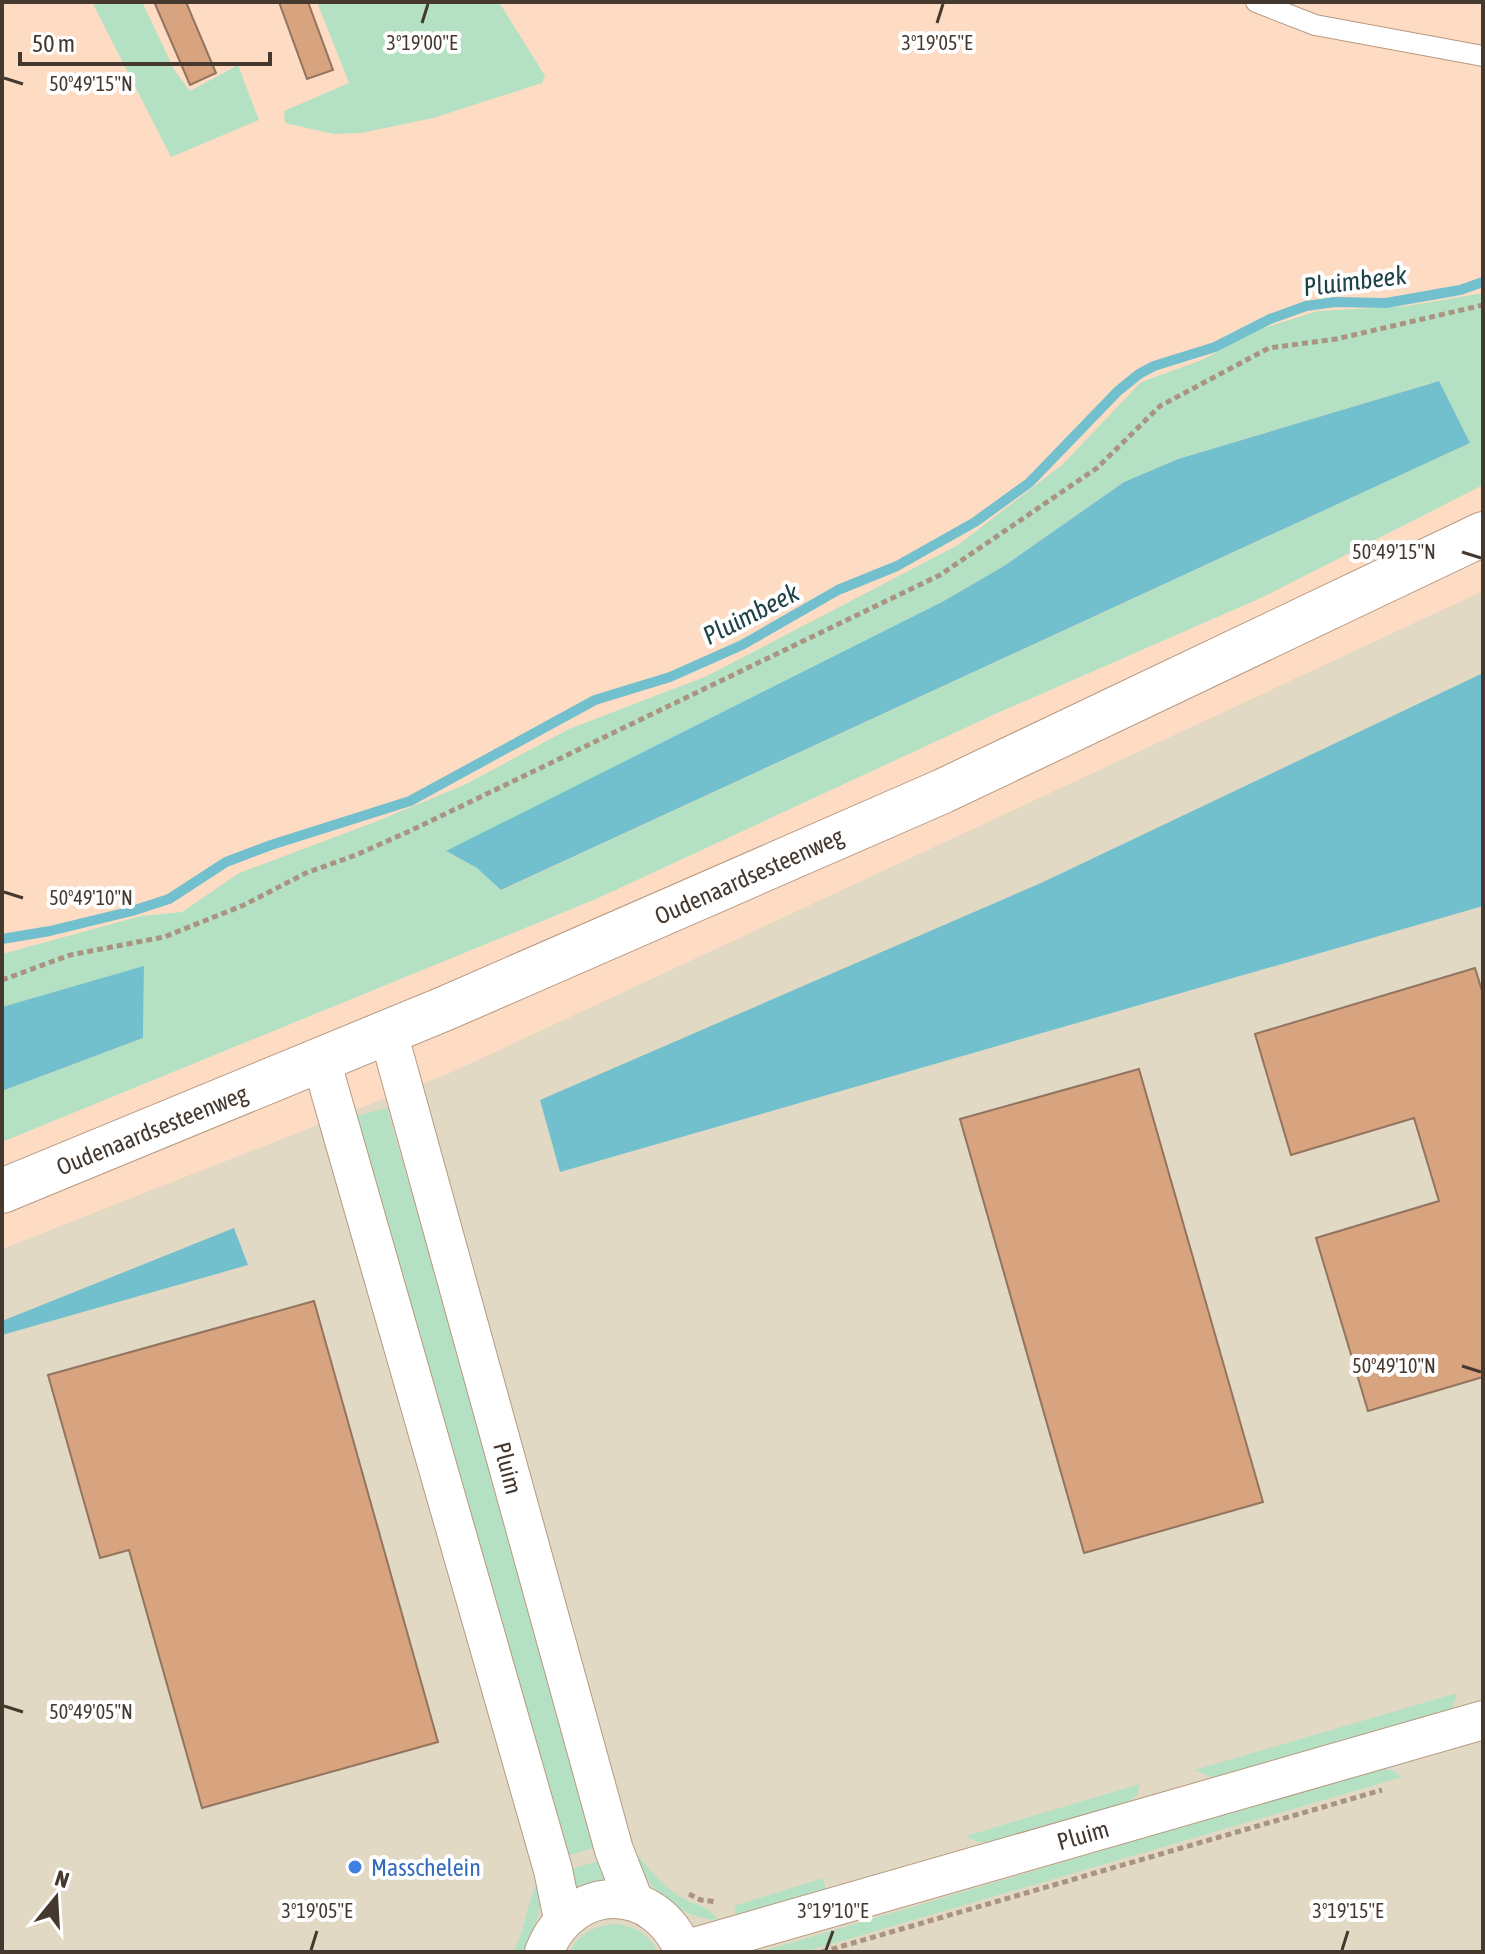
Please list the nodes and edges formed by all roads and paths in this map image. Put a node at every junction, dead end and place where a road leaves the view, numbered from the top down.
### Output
1 (1256, 2) edge
2 (1483, 56) edge
3 (1483, 305) edge
4 (1483, 534) edge
5 (2, 980) edge
6 (388, 1032) junction
7 (321, 1060) junction
8 (2, 1191) edge
9 (1483, 1720) edge
10 (1393, 1787) dead end
11 (634, 1901) junction
12 (563, 1919) junction
13 (684, 1951) edge
14 (544, 1952) edge
15 (822, 1952) edge

1 - 2 lane
3 - 5 path
4 - 6 main road, Oudenaardsesteenweg
6 - 7 main road, Oudenaardsesteenweg
6 - 11 street, Pluim
7 - 8 main road, Oudenaardsesteenweg
7 - 12 street
9 - 13 street, Pluim
10 - 15 path
11 - 12 street
11 - 13 street
12 - 14 street

